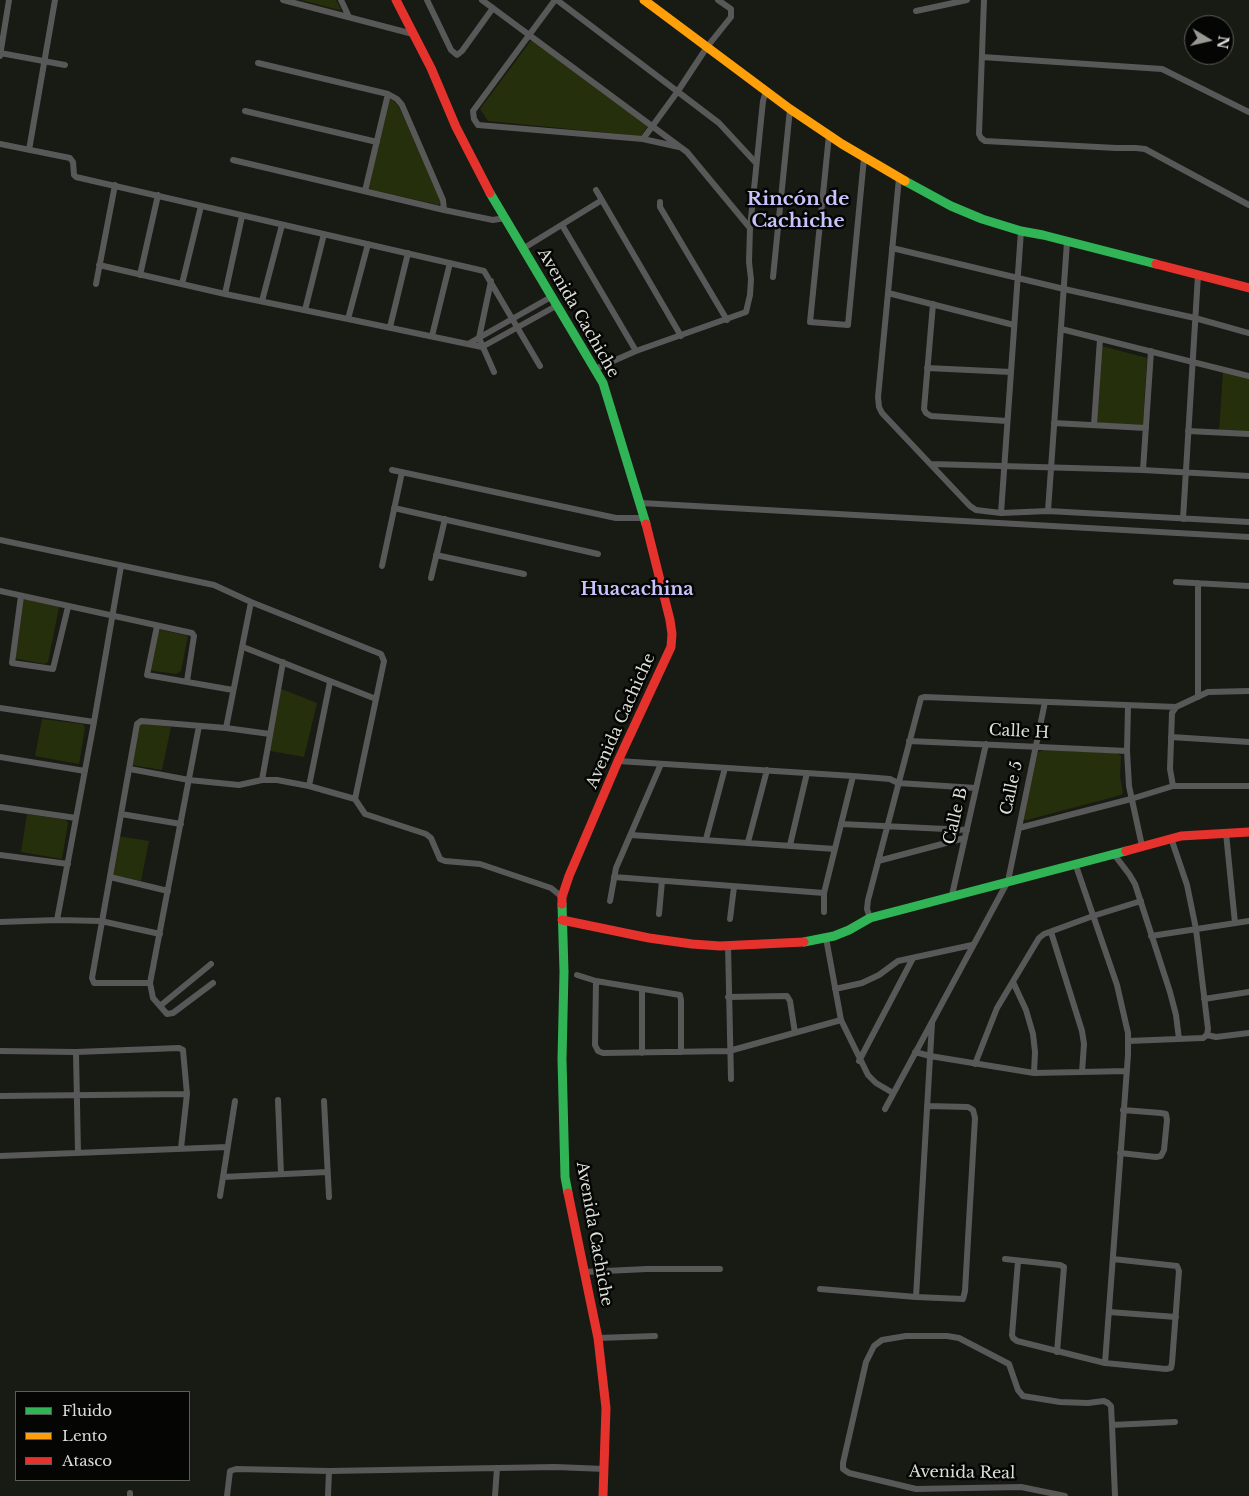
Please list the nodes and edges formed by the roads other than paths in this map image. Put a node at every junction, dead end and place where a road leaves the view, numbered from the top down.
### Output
1 (9, 0) edge
2 (55, 0) edge
3 (283, 0) edge
4 (341, 0) edge
5 (396, 0) edge
6 (427, 0) edge
7 (482, 0) edge
8 (556, 0) edge
9 (644, 0) edge
10 (718, 0) edge
11 (967, 0) edge
12 (984, 0) edge
13 (934, 4) edge
14 (493, 8) junction
15 (916, 11) dead end
16 (349, 17) junction
17 (413, 34) junction
18 (529, 36) junction
19 (707, 47) junction
20 (0, 54) edge
21 (982, 58) junction
22 (44, 62) junction
23 (258, 63) dead end
24 (66, 65) dead end
25 (678, 91) junction
26 (766, 91) junction
27 (388, 94) junction
28 (790, 109) junction
29 (245, 112) dead end
30 (1249, 112) edge
31 (652, 127) junction
32 (829, 135) junction
33 (643, 139) junction
34 (377, 142) junction
35 (0, 144) edge
36 (679, 146) junction
37 (29, 150) junction
38 (864, 158) junction
39 (233, 160) dead end
40 (756, 163) junction
41 (899, 178) junction
42 (115, 185) junction
43 (596, 190) dead end
44 (365, 191) junction
45 (158, 195) junction
46 (602, 200) junction
47 (660, 202) dead end
48 (1249, 205) edge
49 (201, 206) junction
50 (444, 210) junction
51 (242, 216) junction
52 (505, 218) junction
53 (282, 225) junction
54 (562, 225) junction
55 (750, 228) junction
56 (1021, 231) junction
57 (324, 234) junction
58 (1067, 242) junction
59 (368, 244) junction
60 (524, 248) junction
61 (892, 248) junction
62 (408, 253) junction
63 (450, 262) junction
64 (100, 266) junction
65 (140, 274) junction
66 (1198, 275) junction
67 (773, 278) dead end
68 (1017, 278) junction
69 (491, 281) junction
70 (96, 284) dead end
71 (182, 284) junction
72 (1249, 288) edge
73 (1064, 289) junction
74 (888, 293) junction
75 (225, 294) junction
76 (550, 298) junction
77 (262, 301) junction
78 (932, 304) junction
79 (556, 306) junction
80 (305, 310) junction
81 (1195, 318) junction
82 (348, 319) junction
83 (512, 319) junction
84 (727, 320) junction
85 (1014, 324) junction
86 (390, 327) junction
87 (517, 327) junction
88 (1061, 329) junction
89 (1249, 333) edge
90 (432, 336) junction
91 (680, 336) junction
92 (479, 338) junction
93 (1100, 339) junction
94 (468, 344) junction
95 (482, 347) junction
96 (636, 351) junction
97 (1150, 351) junction
98 (1192, 362) junction
99 (540, 366) dead end
100 (927, 368) junction
101 (595, 369) junction
102 (494, 372) dead end
103 (1010, 372) junction
104 (1249, 376) edge
105 (1007, 421) junction
106 (1054, 423) junction
107 (1094, 425) junction
108 (1146, 428) junction
109 (1188, 431) junction
110 (1249, 434) edge
111 (931, 464) junction
112 (1004, 467) junction
113 (1052, 468) junction
114 (392, 470) dead end
115 (1143, 470) junction
116 (402, 472) junction
117 (1186, 473) junction
118 (1249, 476) edge
119 (641, 503) junction
120 (394, 508) junction
121 (1048, 511) junction
122 (1001, 513) junction
123 (645, 518) junction
124 (444, 519) junction
125 (1183, 519) junction
126 (1249, 522) edge
127 (1249, 537) edge
128 (0, 540) edge
129 (598, 554) dead end
130 (436, 555) junction
131 (120, 566) junction
132 (382, 566) dead end
133 (524, 574) dead end
134 (431, 578) dead end
135 (1176, 582) dead end
136 (1198, 583) junction
137 (1249, 586) edge
138 (0, 590) edge
139 (21, 596) junction
140 (251, 602) junction
141 (68, 607) junction
142 (113, 616) junction
143 (157, 626) junction
144 (243, 647) junction
145 (283, 662) junction
146 (187, 681) junction
147 (330, 682) junction
148 (233, 690) junction
149 (1249, 691) edge
150 (1198, 697) junction
151 (376, 699) junction
152 (1046, 702) junction
153 (1128, 706) junction
154 (1176, 707) junction
155 (0, 708) edge
156 (94, 722) junction
157 (200, 726) junction
158 (226, 728) junction
159 (270, 734) junction
160 (1171, 737) junction
161 (909, 740) junction
162 (1249, 742) edge
163 (986, 744) junction
164 (1036, 746) junction
165 (1127, 751) junction
166 (0, 757) edge
167 (618, 761) junction
168 (661, 764) junction
169 (725, 768) junction
170 (130, 769) junction
171 (767, 770) junction
172 (85, 771) junction
173 (808, 773) junction
174 (853, 776) junction
175 (189, 780) junction
176 (262, 780) junction
177 (898, 783) junction
178 (309, 786) junction
179 (1174, 786) junction
180 (1249, 786) edge
181 (976, 788) junction
182 (355, 798) junction
183 (1131, 799) junction
184 (0, 807) edge
185 (121, 814) junction
186 (76, 818) junction
187 (181, 824) junction
188 (841, 824) junction
189 (887, 826) junction
190 (1019, 828) junction
191 (967, 830) junction
192 (1249, 832) edge
193 (1226, 834) junction
194 (631, 835) junction
195 (965, 838) junction
196 (1171, 838) junction
197 (706, 840) junction
198 (748, 842) junction
199 (790, 845) junction
200 (1142, 846) junction
201 (835, 849) junction
202 (1113, 853) junction
203 (0, 855) edge
204 (878, 861) junction
205 (1075, 863) junction
206 (68, 864) junction
207 (110, 877) junction
208 (614, 877) junction
209 (662, 881) junction
210 (1008, 881) junction
211 (734, 887) junction
212 (168, 891) junction
213 (824, 893) junction
214 (952, 895) junction
215 (562, 897) junction
216 (610, 901) dead end
217 (1140, 901) junction
218 (824, 912) dead end
219 (659, 914) dead end
220 (1093, 916) junction
221 (870, 918) junction
222 (730, 919) dead end
223 (57, 920) junction
224 (562, 920) junction
225 (102, 921) junction
226 (1249, 921) edge
227 (0, 922) edge
228 (1235, 923) junction
229 (1196, 929) junction
230 (1051, 932) junction
231 (160, 934) junction
232 (1151, 936) junction
233 (826, 938) junction
234 (728, 945) junction
235 (972, 945) junction
236 (913, 958) junction
237 (210, 964) dead end
238 (577, 976) dead end
239 (596, 982) junction
240 (1013, 982) junction
241 (150, 983) junction
242 (213, 983) dead end
243 (835, 989) junction
244 (642, 990) junction
245 (1249, 992) edge
246 (728, 997) junction
247 (1204, 999) junction
248 (160, 1006) junction
249 (841, 1020) junction
250 (932, 1020) junction
251 (795, 1033) junction
252 (1249, 1033) edge
253 (1207, 1035) junction
254 (1179, 1039) junction
255 (1128, 1041) junction
256 (0, 1051) edge
257 (729, 1051) junction
258 (76, 1052) junction
259 (681, 1052) junction
260 (915, 1052) junction
261 (642, 1053) junction
262 (930, 1056) junction
263 (859, 1061) junction
264 (975, 1064) junction
265 (1127, 1071) junction
266 (1082, 1072) junction
267 (1034, 1074) junction
268 (730, 1079) dead end
269 (893, 1093) junction
270 (187, 1094) junction
271 (77, 1095) junction
272 (0, 1096) edge
273 (278, 1100) dead end
274 (235, 1101) dead end
275 (324, 1101) dead end
276 (927, 1106) junction
277 (885, 1109) dead end
278 (1123, 1110) junction
279 (228, 1147) junction
280 (181, 1148) junction
281 (1120, 1153) junction
282 (78, 1154) junction
283 (0, 1156) edge
284 (327, 1172) junction
285 (281, 1174) junction
286 (223, 1177) junction
287 (220, 1196) dead end
288 (329, 1197) dead end
289 (1005, 1259) dead end
290 (1113, 1259) junction
291 (1018, 1261) junction
292 (720, 1269) dead end
293 (584, 1272) junction
294 (820, 1290) dead end
295 (916, 1297) junction
296 (1109, 1312) junction
297 (1176, 1317) junction
298 (655, 1336) dead end
299 (598, 1338) junction
300 (1057, 1352) junction
301 (1105, 1363) junction
302 (1175, 1422) dead end
303 (1112, 1425) junction
304 (497, 1468) junction
305 (605, 1469) junction
306 (329, 1471) junction
307 (227, 1496) edge
308 (328, 1496) edge
309 (494, 1496) edge
310 (602, 1496) edge
311 (1065, 1496) edge
312 (1115, 1496) edge

1 - 20 street
2 - 22 street
3 - 16 street
4 - 16 street
5 - 17 street, Avenida Cachiche
6 - 14 street
7 - 14 street
8 - 18 street
8 - 25 street
9 - 19 street
10 - 19 street
11 - 13 street
12 - 21 street
13 - 15 street
14 - 18 street
16 - 17 street
17 - 52 street, Avenida Cachiche
18 - 31 street
18 - 33 street
19 - 25 street
19 - 26 street
20 - 22 street
21 - 30 street
21 - 48 street
22 - 24 street
22 - 37 street
23 - 27 street
25 - 31 street
25 - 40 street
26 - 28 street
26 - 40 street
27 - 34 street
27 - 50 street
28 - 32 street
28 - 67 street
29 - 34 street
31 - 33 street
31 - 36 street
32 - 38 street
32 - 38 street
33 - 36 street
34 - 44 street
35 - 37 street
36 - 55 street
37 - 42 street
38 - 41 street
39 - 44 street
40 - 55 street
41 - 56 street
41 - 61 street
42 - 45 street
42 - 64 street
43 - 46 street
44 - 50 street
45 - 49 street
45 - 65 street
46 - 54 street
46 - 91 street
47 - 84 street
49 - 51 street
49 - 71 street
50 - 52 street
51 - 53 street
51 - 75 street
52 - 60 street, Avenida Cachiche
53 - 57 street
53 - 77 street
54 - 60 street
54 - 96 street
55 - 84 street
56 - 58 street
56 - 68 street
57 - 59 street
57 - 80 street
58 - 66 street
58 - 73 street
59 - 62 street
59 - 82 street
60 - 76 street, Avenida Cachiche
61 - 68 street
61 - 74 street
62 - 63 street
62 - 86 street
63 - 69 street
63 - 90 street
64 - 65 street
64 - 70 street
65 - 71 street
66 - 72 street
66 - 81 street
68 - 73 street
68 - 85 street
69 - 83 street
69 - 92 street
71 - 75 street
73 - 81 street
73 - 88 street
74 - 78 street
74 - 111 street
75 - 77 street
76 - 79 street, Avenida Cachiche
76 - 83 street
77 - 80 street
78 - 85 street
78 - 100 street
79 - 87 street
79 - 101 street, Avenida Cachiche
80 - 82 street
81 - 89 street
81 - 98 street
82 - 86 street
83 - 87 street
83 - 92 street
84 - 91 street
85 - 103 street
86 - 90 street
87 - 95 street
87 - 99 street
88 - 93 street
88 - 106 street
90 - 94 street
91 - 96 street
92 - 94 street
92 - 95 street
93 - 97 street
93 - 107 street
94 - 95 street
95 - 102 street
96 - 101 street
97 - 98 street
97 - 108 street
98 - 104 street
98 - 109 street
100 - 103 street
100 - 105 street
101 - 119 street, Avenida Cachiche
103 - 105 street
105 - 112 street
106 - 107 street
106 - 113 street
107 - 108 street
108 - 115 street
109 - 110 street
109 - 117 street
111 - 112 street
111 - 122 street
112 - 113 street
112 - 122 street
113 - 115 street
113 - 121 street
114 - 116 street
115 - 117 street
116 - 120 street
116 - 123 street
117 - 118 street
117 - 125 street
119 - 123 street, Avenida Cachiche
119 - 127 street
120 - 124 street
120 - 132 street
121 - 122 street
121 - 125 street
123 - 167 street, Avenida Cachiche
124 - 129 street
124 - 130 street
125 - 126 street
128 - 131 street
130 - 133 street
130 - 134 street
131 - 140 street
131 - 142 street
135 - 136 street
136 - 137 street
136 - 150 street
138 - 139 street
139 - 141 street
139 - 141 street
140 - 144 street
140 - 151 street
141 - 142 street
142 - 143 street
142 - 156 street
143 - 146 street
143 - 146 street
144 - 145 street
144 - 148 street
145 - 147 street
145 - 159 street
146 - 148 street
147 - 151 street
147 - 178 street
148 - 158 street
149 - 150 street
150 - 154 street
151 - 182 street
152 - 153 street
152 - 161 street
152 - 164 street, Calle 5
153 - 154 street
153 - 165 street
154 - 160 street
155 - 156 street
156 - 172 street
157 - 158 street
157 - 170 street
157 - 175 street
158 - 159 street
159 - 176 street
160 - 162 street
160 - 179 street
161 - 163 street, Calle H
161 - 177 street
163 - 164 street, Calle H
163 - 181 street, Calle B
164 - 165 street, Calle H
164 - 190 street, Calle 5
165 - 183 street
166 - 172 street
167 - 168 street
167 - 215 street, Avenida Cachiche
168 - 169 street
168 - 194 street
169 - 171 street
169 - 197 street
170 - 175 street
170 - 185 street
171 - 173 street
171 - 198 street
172 - 186 street
173 - 174 street
173 - 199 street
174 - 177 street
174 - 188 street
175 - 176 street
175 - 187 street
176 - 178 street
177 - 181 street
177 - 189 street
178 - 182 street
179 - 180 street
179 - 183 street
181 - 191 street, Calle B
182 - 215 street
183 - 190 street
183 - 200 street
184 - 186 street
185 - 187 street
185 - 207 street
186 - 206 street
187 - 212 street
188 - 189 street
188 - 201 street
189 - 191 street
189 - 204 street
190 - 210 street, Calle 5
191 - 195 street, Calle B
192 - 193 street
193 - 196 street
193 - 228 street
194 - 197 street
194 - 208 street
195 - 204 street
195 - 214 street, Calle B
196 - 200 street
196 - 229 street
197 - 198 street
198 - 199 street
199 - 201 street
200 - 202 street
201 - 213 street
202 - 205 street
202 - 217 street
203 - 206 street
204 - 221 street
205 - 210 street
205 - 220 street
206 - 223 street
207 - 212 street
207 - 225 street
208 - 209 street
208 - 216 street
209 - 211 street
209 - 219 street
210 - 214 street
210 - 235 street, Calle 5
211 - 213 street
211 - 222 street
212 - 231 street
213 - 218 street
214 - 221 street
215 - 224 street, Avenida Cachiche
217 - 220 street
217 - 232 street
220 - 230 street
220 - 255 street
221 - 233 street
223 - 225 street
223 - 227 street
224 - 234 street
224 - 293 street, Avenida Cachiche
225 - 231 street
225 - 241 street
226 - 228 street
228 - 229 street
229 - 232 street
229 - 247 street
230 - 240 street
230 - 266 street
231 - 241 street
232 - 254 street
233 - 234 street
233 - 243 street
234 - 246 street
235 - 236 street
235 - 250 street, Calle 5
236 - 243 street
236 - 263 street
237 - 248 street
238 - 239 street
239 - 244 street
239 - 261 street
240 - 264 street
240 - 267 street
241 - 248 street
242 - 248 street
243 - 249 street
244 - 259 street
244 - 261 street
245 - 247 street
246 - 251 street
246 - 257 street
247 - 253 street
249 - 251 street
249 - 263 street
250 - 260 street, Calle 5
250 - 262 street
251 - 257 street
252 - 253 street
253 - 254 street
254 - 255 street
255 - 265 street
256 - 258 street
257 - 259 street
257 - 268 street
258 - 270 street
258 - 271 street
259 - 261 street
260 - 262 street
260 - 269 street, Calle 5
262 - 264 street
262 - 276 street
263 - 269 street
264 - 267 street
265 - 266 street
265 - 278 street
266 - 267 street
269 - 277 street, Calle 5
270 - 271 street
270 - 280 street
271 - 272 street
271 - 282 street
273 - 285 street
274 - 279 street
275 - 284 street
276 - 295 street
276 - 295 street
278 - 281 street
278 - 281 street
279 - 280 street
279 - 286 street
280 - 282 street
281 - 290 street
282 - 283 street
284 - 285 street
284 - 288 street
285 - 286 street
286 - 287 street
289 - 291 street
290 - 296 street
290 - 297 street
291 - 300 street
291 - 300 street
292 - 293 street
293 - 299 street, Avenida Cachiche
294 - 295 street
296 - 297 street
296 - 301 street
297 - 301 street
298 - 299 street
299 - 305 street, Avenida Cachiche
300 - 301 street
302 - 303 street
303 - 311 street, Avenida Real
303 - 312 street
304 - 305 street
304 - 306 street
304 - 309 street
305 - 310 street
306 - 307 street
306 - 308 street

